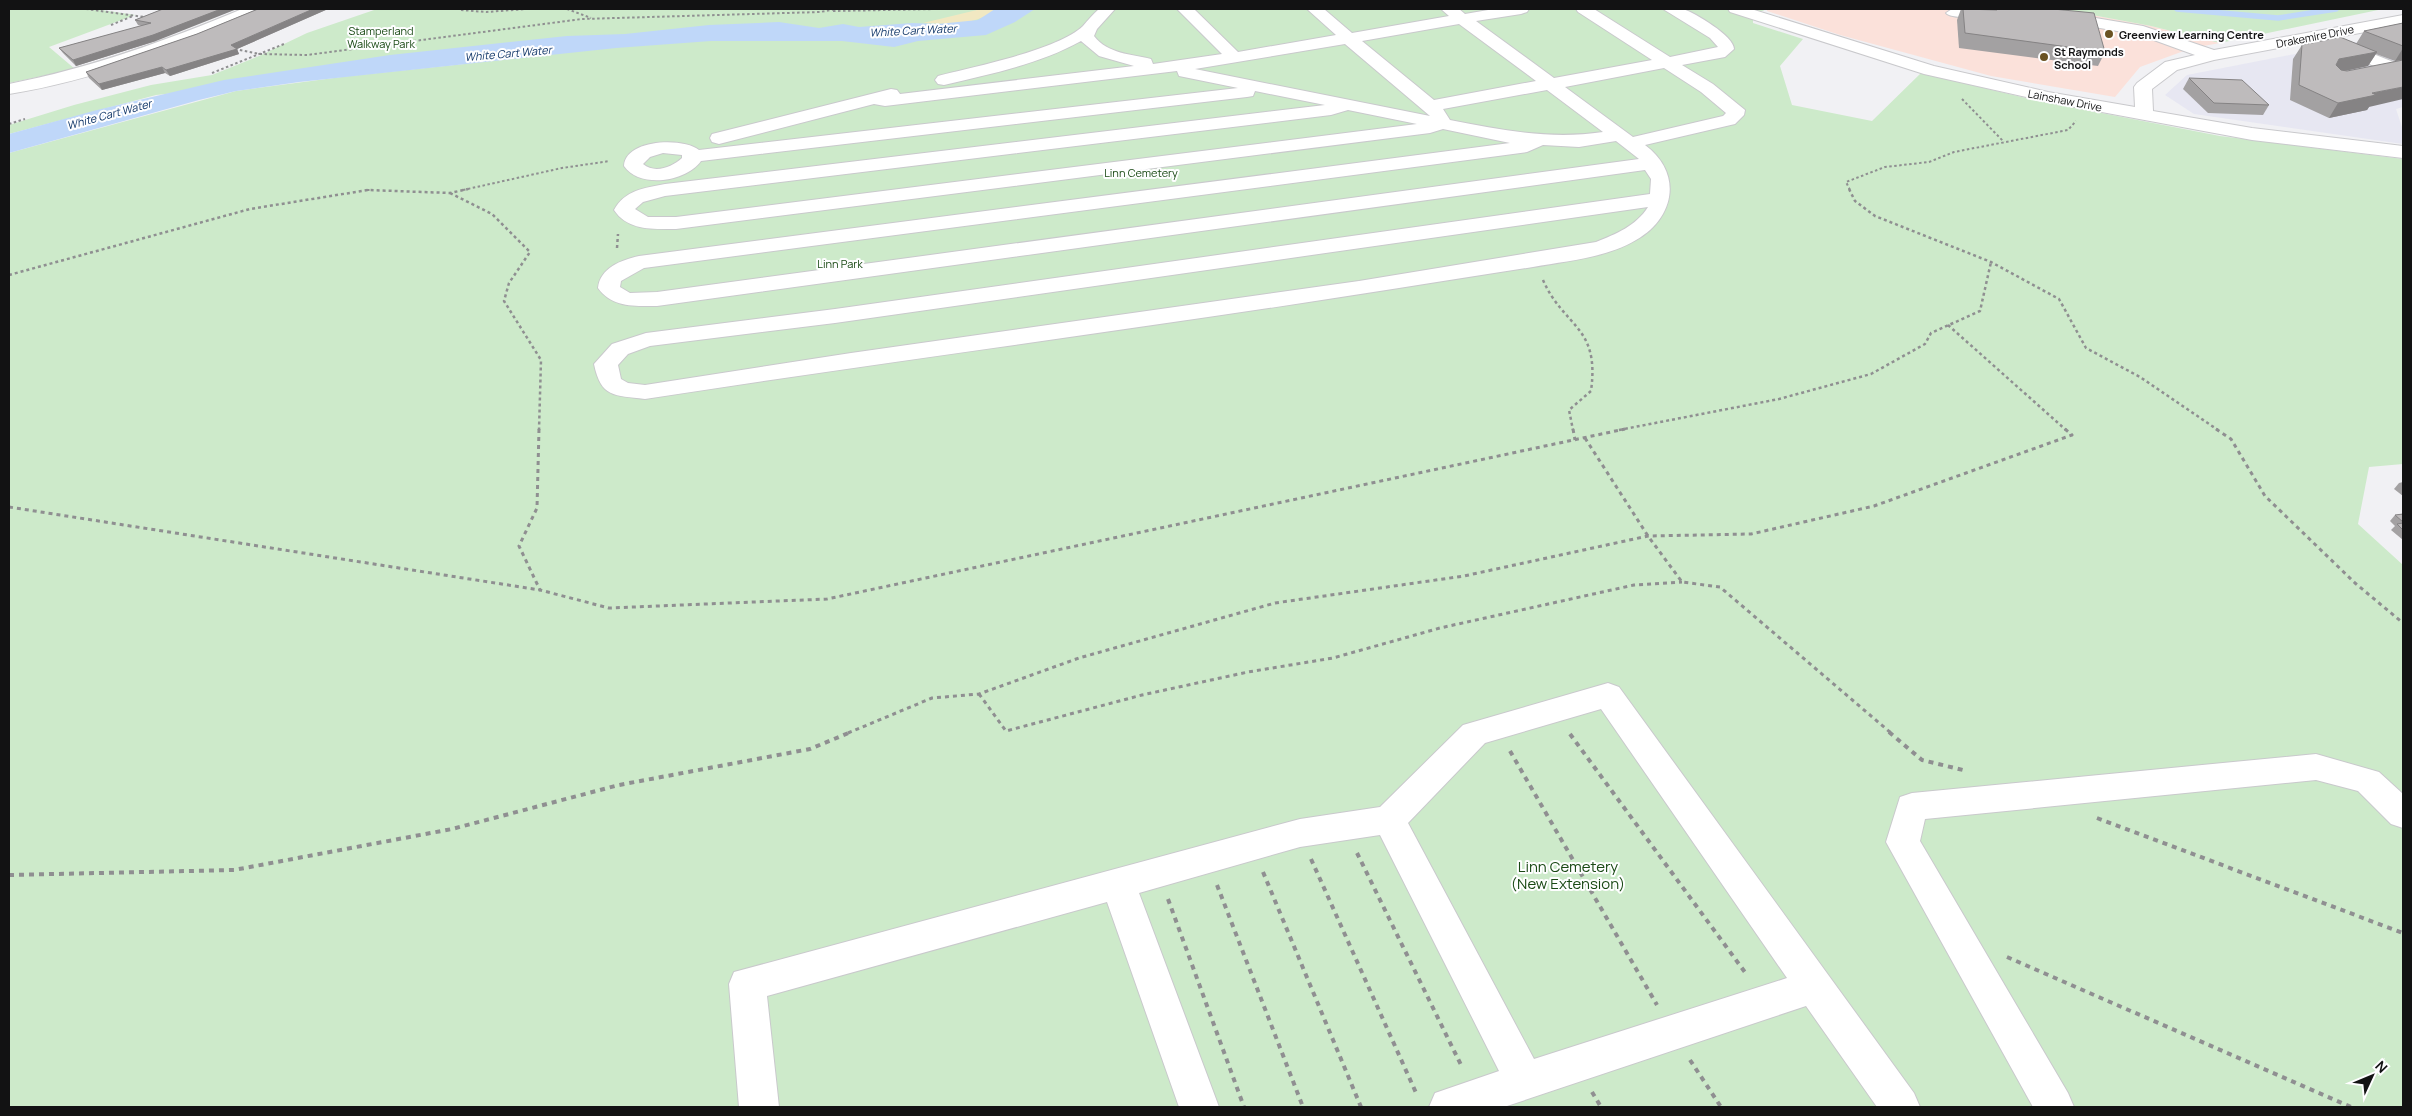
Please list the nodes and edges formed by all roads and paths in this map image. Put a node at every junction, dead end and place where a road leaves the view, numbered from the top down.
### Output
1 (86, 9) edge
2 (255, 9) edge
3 (527, 9) edge
4 (567, 9) edge
5 (836, 9) edge
6 (939, 9) edge
7 (1108, 9) edge
8 (1184, 9) edge
9 (1315, 9) edge
10 (1521, 9) edge
11 (1584, 9) edge
12 (1672, 9) edge
13 (461, 10) dead end
14 (1740, 10) edge
15 (832, 11) junction
16 (2011, 12) edge
17 (1455, 13) edge
18 (1954, 13) dead end
19 (2046, 15) edge
20 (133, 16) junction
21 (151, 18) edge
22 (592, 19) junction
23 (2403, 20) edge
24 (111, 25) dead end
25 (1088, 30) junction
26 (2314, 37) junction
27 (1350, 38) junction
28 (284, 44) dead end
29 (260, 54) junction
30 (2213, 55) junction
31 (1119, 57) junction
32 (1234, 57) junction
33 (1028, 59) junction
34 (1666, 63) junction
35 (2398, 67) edge
36 (1167, 68) junction
37 (1930, 70) junction
38 (2366, 73) edge
39 (212, 74) dead end
40 (1112, 74) junction
41 (1219, 79) junction
42 (1551, 84) junction
43 (1266, 88) junction
44 (9, 89) edge
45 (1208, 96) junction
46 (2048, 97) junction
47 (874, 98) junction
48 (1297, 104) junction
49 (1431, 106) junction
50 (1392, 115) junction
51 (2144, 115) junction
52 (25, 119) dead end
53 (9, 124) edge
54 (1440, 124) junction
55 (1376, 134) junction
56 (1625, 139) junction
57 (1539, 140) junction
58 (2004, 142) junction
59 (690, 152) junction
60 (2403, 152) edge
61 (637, 157) junction
62 (1651, 163) junction
63 (450, 193) junction
64 (1660, 199) junction
65 (632, 219) junction
66 (1533, 260) junction
67 (1991, 262) junction
68 (623, 269) junction
69 (9, 275) edge
70 (1948, 325) junction
71 (1585, 438) junction
72 (1575, 440) junction
73 (9, 507) edge
74 (1648, 536) junction
75 (1682, 582) junction
76 (540, 590) junction
77 (2403, 623) edge
78 (979, 694) junction
79 (1554, 711) junction
80 (1497, 728) junction
81 (1968, 772) dead end
82 (2052, 793) junction
83 (2403, 814) edge
84 (1389, 820) junction
85 (1343, 825) junction
86 (1300, 833) junction
87 (1252, 846) junction
88 (1207, 859) junction
89 (1159, 872) junction
90 (9, 875) edge
91 (1118, 884) junction
92 (2403, 933) edge
93 (2001, 954) dead end
94 (1814, 986) junction
95 (1767, 1001) junction
96 (1672, 1033) junction
97 (1525, 1081) junction
98 (1448, 1101) edge
99 (758, 1107) edge
100 (1199, 1107) edge
101 (1244, 1107) edge
102 (1303, 1107) edge
103 (1361, 1107) edge
104 (1721, 1107) edge
105 (1900, 1107) edge
106 (2054, 1107) edge
107 (2351, 1107) edge

1 - 20 path
2 - 44 street
3 - 13 path
4 - 22 path
5 - 15 path
6 - 15 path
7 - 25 street
8 - 32 street
9 - 27 street
10 - 17 street
11 - 34 street
12 - 34 street
14 - 37 street, Lainshaw Drive
15 - 22 path
16 - 18 street
17 - 27 street
17 - 42 street
19 - 30 street
20 - 21 path
20 - 24 path
22 - 29 path
23 - 26 street, Drakemire Drive
25 - 31 street
25 - 33 street
26 - 30 street, Drakemire Drive
26 - 35 street
27 - 32 street
27 - 49 street
28 - 29 path
29 - 39 path
30 - 51 street, Drakemire Drive
31 - 33 street
31 - 36 street
31 - 40 street
32 - 36 street
33 - 47 street
34 - 42 street
34 - 56 street
35 - 38 street
36 - 40 street
36 - 41 street
37 - 46 street, Lainshaw Drive
37 - 58 path
40 - 47 street
41 - 43 street
41 - 45 street
42 - 49 street
42 - 56 street
43 - 45 street
43 - 48 street
45 - 59 street
46 - 51 street, Lainshaw Drive
46 - 58 path
47 - 59 street
48 - 50 street
48 - 65 street
49 - 54 street
50 - 54 street
50 - 55 street
51 - 60 street, Lainshaw Drive
52 - 53 path
54 - 55 street
54 - 57 street
55 - 65 street
56 - 57 street
56 - 62 street
57 - 68 street
58 - 67 path
59 - 61 street
59 - 61 street
61 - 63 path
62 - 64 street
62 - 68 street
63 - 69 path
63 - 76 path
64 - 66 street
64 - 66 street
65 - 68 path
66 - 72 path
67 - 70 path
67 - 77 path
70 - 71 path
70 - 74 path
71 - 72 path
71 - 74 path
72 - 76 path
73 - 76 path
74 - 75 path
74 - 78 path
75 - 78 path
75 - 81 path
78 - 90 path
79 - 80 street
79 - 94 street
79 - 95 path
80 - 84 street
80 - 96 path
82 - 83 street
82 - 92 path
82 - 106 street
84 - 85 street
84 - 97 street
85 - 86 street
85 - 98 path
86 - 87 street
86 - 98 path
87 - 88 street
87 - 103 path
88 - 89 street
88 - 102 path
89 - 91 street
89 - 101 path
91 - 99 street
91 - 100 street
93 - 107 path
94 - 95 street
94 - 105 street
95 - 96 street
96 - 97 street
96 - 104 path
97 - 98 street

